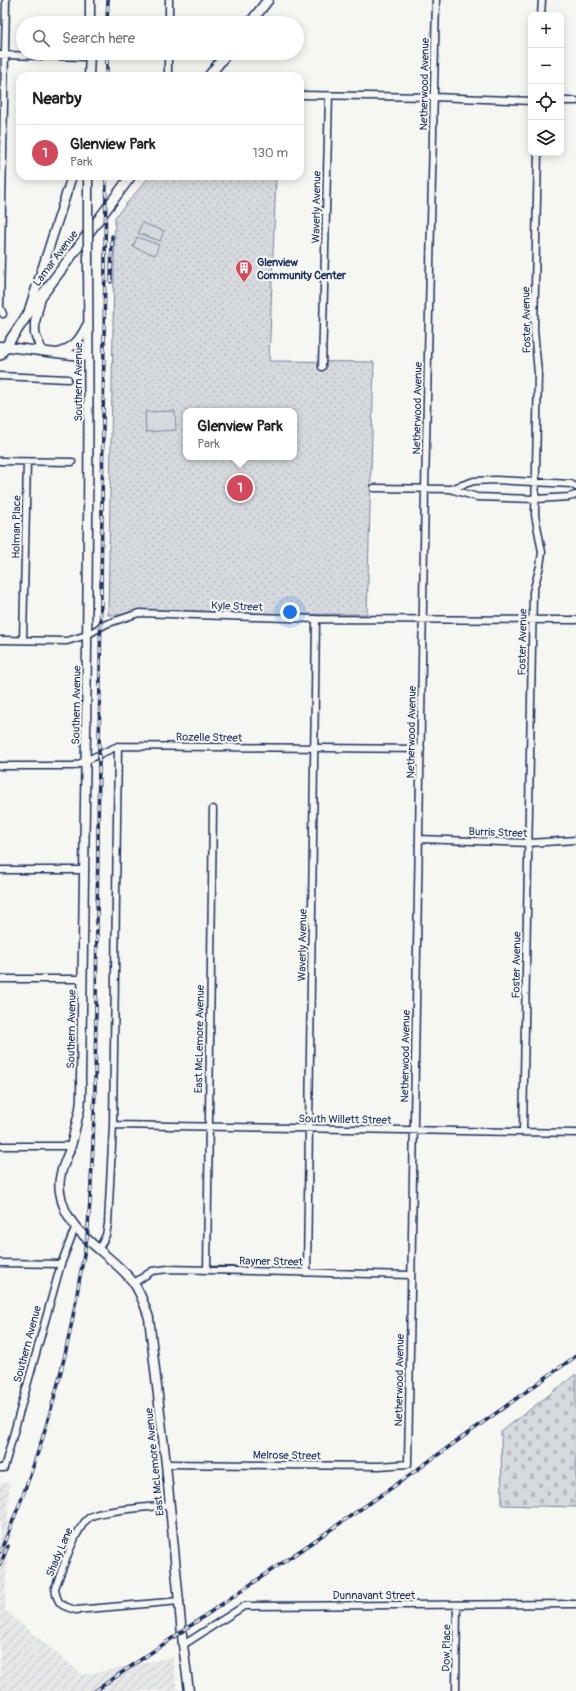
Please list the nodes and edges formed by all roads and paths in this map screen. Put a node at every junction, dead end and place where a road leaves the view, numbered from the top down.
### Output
1 (6, 0) edge
2 (90, 0) edge
3 (169, 0) edge
4 (268, 0) edge
5 (436, 0) edge
6 (542, 0) edge
7 (542, 12) edge
8 (90, 16) edge
9 (169, 16) edge
10 (255, 16) edge
11 (3, 55) edge
12 (16, 55) edge
13 (90, 60) edge
14 (168, 60) edge
15 (222, 60) edge
16 (89, 72) edge
17 (168, 72) edge
18 (212, 72) edge
19 (304, 95) edge
20 (329, 96) junction
21 (434, 97) junction
22 (528, 101) edge
23 (564, 101) edge
24 (576, 101) edge
25 (538, 156) edge
26 (71, 180) edge
27 (88, 180) edge
28 (128, 180) edge
29 (42, 296) junction
30 (3, 314) dead end
31 (28, 314) junction
32 (88, 322) junction
33 (3, 346) edge
34 (42, 351) junction
35 (56, 353) junction
36 (0, 355) edge
37 (88, 357) junction
38 (322, 367) dead end
39 (0, 376) edge
40 (68, 379) dead end
41 (0, 461) edge
42 (27, 462) junction
43 (72, 462) dead end
44 (536, 483) junction
45 (576, 487) edge
46 (374, 488) dead end
47 (425, 489) junction
48 (450, 489) junction
49 (576, 495) edge
50 (536, 499) junction
51 (316, 619) junction
52 (424, 619) junction
53 (533, 620) junction
54 (576, 620) edge
55 (88, 635) junction
56 (0, 640) edge
57 (24, 640) junction
58 (118, 746) junction
59 (315, 748) junction
60 (421, 749) junction
61 (86, 760) junction
62 (0, 766) edge
63 (213, 809) dead end
64 (420, 839) junction
65 (576, 840) edge
66 (529, 843) junction
67 (0, 870) edge
68 (85, 870) junction
69 (0, 979) edge
70 (83, 979) junction
71 (113, 1125) junction
72 (209, 1126) junction
73 (309, 1128) junction
74 (414, 1130) junction
75 (523, 1132) junction
76 (576, 1134) edge
77 (0, 1146) edge
78 (71, 1146) junction
79 (75, 1228) junction
80 (99, 1249) junction
81 (0, 1263) edge
82 (61, 1264) junction
83 (207, 1270) junction
84 (307, 1271) junction
85 (411, 1275) junction
86 (134, 1283) junction
87 (166, 1464) junction
88 (408, 1464) joint
89 (2, 1468) edge
90 (170, 1505) junction
91 (180, 1600) junction
92 (576, 1604) edge
93 (457, 1605) junction
94 (183, 1645) junction
95 (189, 1691) edge
96 (456, 1691) edge

1 - 11 street
2 - 8 main road
3 - 9 street
4 - 10 main road
5 - 21 street, Netherwood Avenue
6 - 7 street
11 - 12 street
11 - 30 street
13 - 16 main road
14 - 17 street
15 - 18 main road
19 - 20 street
20 - 21 street
20 - 38 street, Waverly Avenue
21 - 22 street
21 - 47 street, Netherwood Avenue
23 - 24 street
25 - 44 street, Foster Avenue
26 - 31 main road
27 - 32 main road, Southern Avenue, bridge
28 - 29 main road, Lamar Avenue
29 - 31 main road, Lamar Avenue
29 - 34 main road
31 - 33 main road, Lamar Avenue
32 - 35 main road
32 - 37 main road, Southern Avenue
33 - 34 main road
33 - 36 main road, Lamar Avenue
34 - 35 main road
35 - 37 main road
37 - 55 main road, Southern Avenue
39 - 40 street
41 - 42 street
42 - 43 street
42 - 57 street, Holman Place
44 - 45 street
44 - 48 street
44 - 50 street, Foster Avenue
46 - 47 street
47 - 48 street
47 - 52 street, Netherwood Avenue
48 - 50 street
49 - 50 street
50 - 53 street, Foster Avenue
51 - 52 street, Kyle Street
51 - 55 street, Kyle Street
51 - 59 street, Waverly Avenue
52 - 53 street, Kyle Street
52 - 60 street, Netherwood Avenue
53 - 54 street, Kyle Street
53 - 66 street, Foster Avenue
55 - 57 street, Kyle Street
55 - 61 main road, Southern Avenue
56 - 57 street, Kyle Street
58 - 59 street, Rozelle Street
58 - 61 street, Rozelle Street
58 - 71 street
59 - 60 street, Rozelle Street
59 - 73 street, Waverly Avenue
60 - 64 street, Netherwood Avenue
61 - 62 street, Rozelle Street
61 - 68 main road, Southern Avenue
63 - 72 street, East McLemore Avenue
64 - 66 street, Burris Street
64 - 74 street, Netherwood Avenue
65 - 66 street, Burris Street
66 - 75 street, Foster Avenue
67 - 68 street
68 - 70 main road, Southern Avenue
69 - 70 street
70 - 78 main road, Southern Avenue
71 - 72 street, South Willett Street
71 - 80 street
72 - 73 street, South Willett Street
72 - 83 street, East McLemore Avenue
73 - 74 street, South Willett Street
73 - 84 street, Waverly Avenue
74 - 75 street, South Willett Street
74 - 85 street, Netherwood Avenue
75 - 76 street, South Willett Street
77 - 78 street
78 - 79 main road, Southern Avenue
79 - 80 main road, Southern Avenue
79 - 82 street, Southern Avenue
80 - 86 main road, East McLemore Avenue
81 - 82 street
82 - 89 street, Southern Avenue
83 - 84 street, Rayner Street
83 - 86 street, Rayner Street
84 - 85 street, Rayner Street
85 - 88 street, Netherwood Avenue
86 - 87 main road, East McLemore Avenue
87 - 88 street, Melrose Street
87 - 90 main road, East McLemore Avenue
90 - 91 main road, East McLemore Avenue
90 - 91 street, Shady Lane
91 - 94 main road, East McLemore Avenue
92 - 93 street, Dunnavant Street
93 - 94 street, Dunnavant Street
93 - 96 street, Dow Place
94 - 95 main road, East McLemore Avenue

